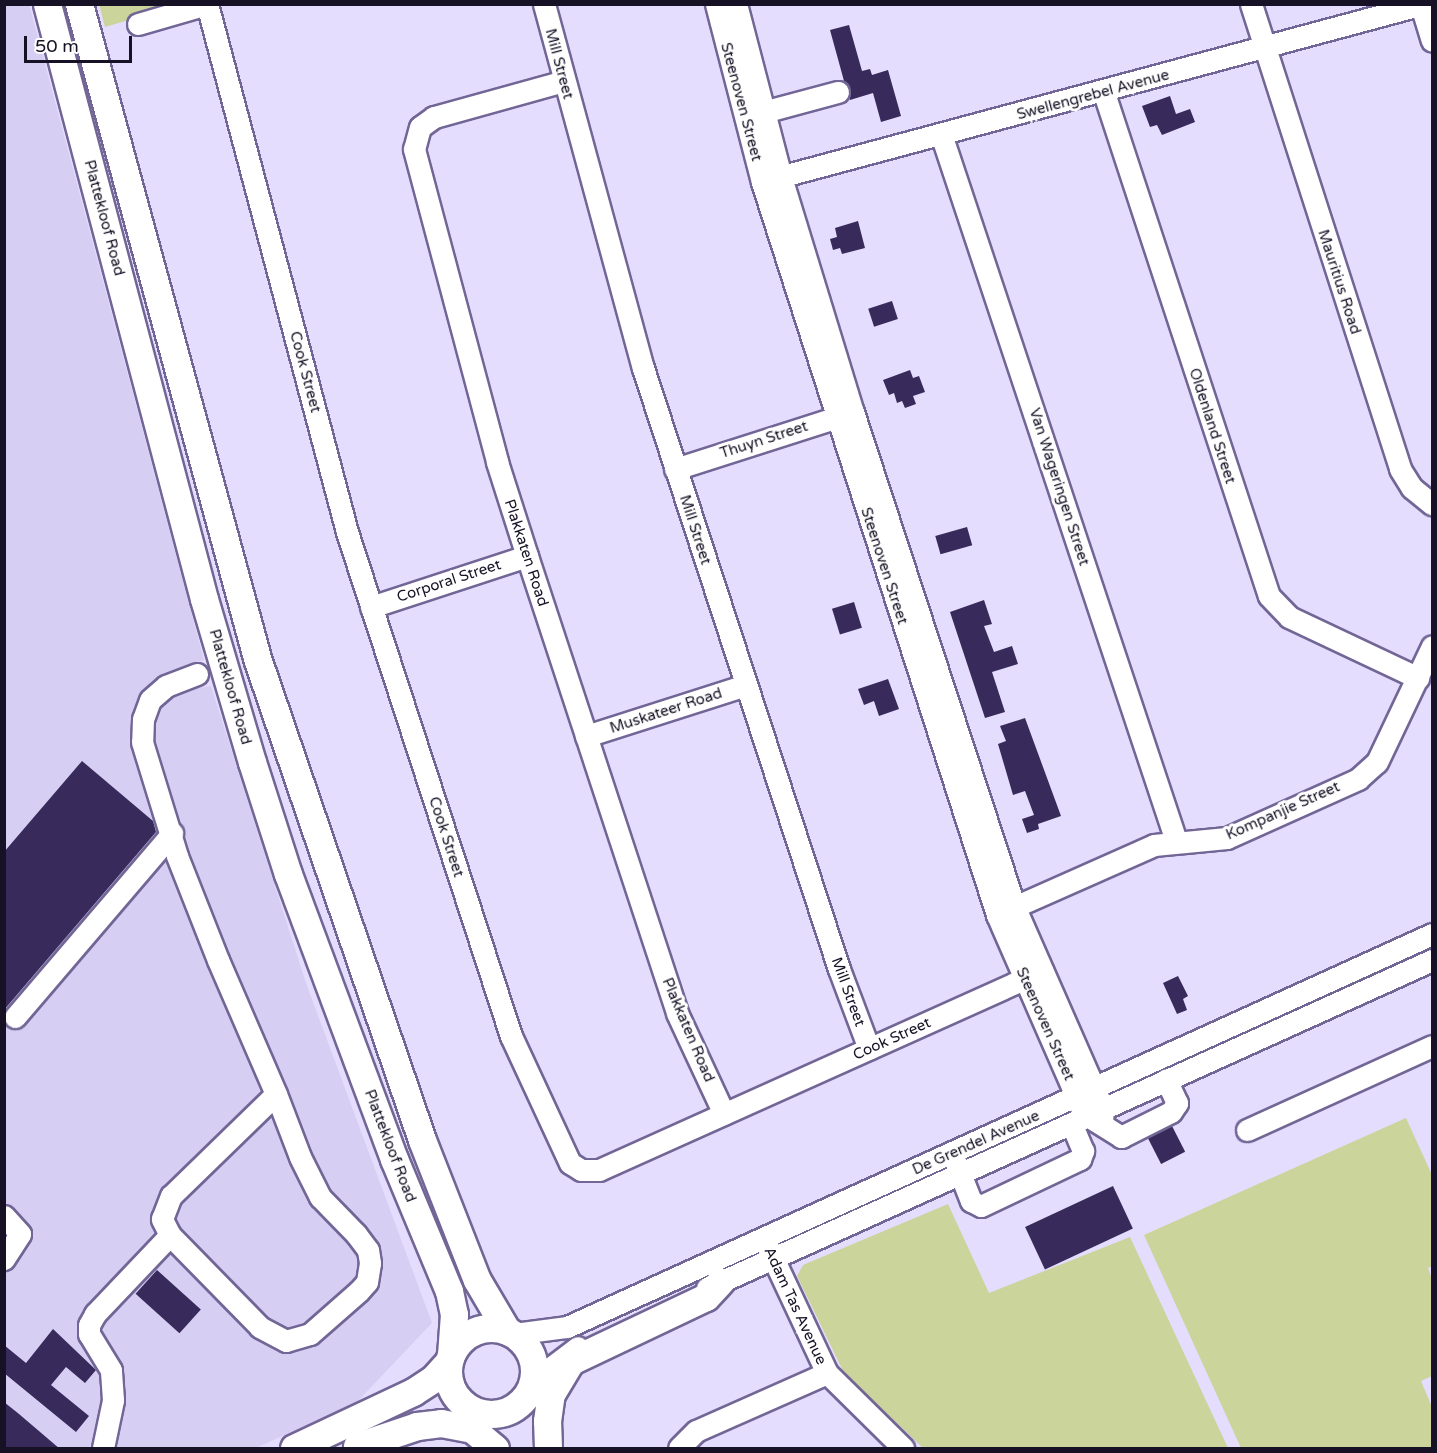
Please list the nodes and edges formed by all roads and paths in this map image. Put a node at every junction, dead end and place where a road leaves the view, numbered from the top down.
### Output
1 (47, 4) edge
2 (79, 4) edge
3 (207, 4) edge
4 (544, 4) edge
5 (716, 4) edge
6 (736, 4) edge
7 (1251, 4) edge
8 (1422, 5) edge
9 (138, 24) dead end
10 (1432, 40) edge
11 (1264, 49) junction
12 (564, 81) junction
13 (838, 92) dead end
14 (1104, 93) junction
15 (754, 114) junction
16 (941, 134) junction
17 (771, 179) junction
18 (844, 415) junction
19 (675, 469) junction
20 (1432, 504) edge
21 (527, 556) junction
22 (371, 607) junction
23 (1432, 646) edge
24 (197, 674) dead end
25 (1418, 678) junction
26 (746, 685) junction
27 (586, 736) junction
28 (172, 833) junction
29 (1176, 841) junction
30 (1006, 911) junction
31 (1432, 934) edge
32 (1432, 960) edge
33 (1033, 975) junction
34 (15, 1017) dead end
35 (1432, 1046) edge
36 (869, 1049) junction
37 (1166, 1079) junction
38 (276, 1094) junction
39 (1089, 1109) junction
40 (724, 1114) junction
41 (1246, 1130) dead end
42 (955, 1153) junction
43 (959, 1174) junction
44 (4, 1216) edge
45 (170, 1235) junction
46 (769, 1249) junction
47 (4, 1259) edge
48 (720, 1282) junction
49 (510, 1333) junction
50 (450, 1358) junction
51 (827, 1374) junction
52 (529, 1389) junction
53 (475, 1410) junction
54 (355, 1447) edge
55 (103, 1449) edge
56 (294, 1449) edge
57 (495, 1449) edge
58 (507, 1449) edge
59 (540, 1449) edge
60 (548, 1449) edge
61 (679, 1449) edge
62 (903, 1449) edge

1 - 50 main road, Plattekloof Road
2 - 49 main road, Plattekloof Road
3 - 9 street
3 - 22 street, Cook Street
4 - 12 street, Mill Street
5 - 15 street, Steenoven Street
6 - 15 street, Steenoven Street
7 - 11 street, Mauritius Road
8 - 10 street
8 - 11 street, Swellengrebel Avenue
11 - 14 street, Swellengrebel Avenue
11 - 20 street, Mauritius Road
12 - 19 street, Mill Street
12 - 21 street, Plakkaten Road
13 - 15 street
14 - 16 street, Swellengrebel Avenue
14 - 25 street, Oldenland Street
15 - 17 street, Steenoven Street
16 - 17 street, Swellengrebel Avenue
16 - 29 street, Van Wageringen Street
17 - 18 street, Steenoven Street
18 - 19 street, Thuyn Street
18 - 30 street, Steenoven Street
19 - 26 street, Mill Street
21 - 22 street, Corporal Street
21 - 27 street, Plakkaten Road
22 - 40 street, Cook Street
23 - 25 street, Kompanjie Street
24 - 28 street
25 - 29 street, Kompanjie Street
26 - 27 street, Muskateer Road
26 - 36 street, Mill Street
27 - 40 street, Plakkaten Road
28 - 34 street
28 - 38 street
29 - 30 street, Kompanjie Street
30 - 33 street, Steenoven Street
31 - 39 street, De Grendel Avenue
32 - 37 street, De Grendel Avenue
33 - 36 street, Cook Street
33 - 39 street, Steenoven Street
35 - 41 street
36 - 40 street, Cook Street
37 - 39 street, De Grendel Avenue
37 - 39 street
38 - 45 street
38 - 45 street
39 - 42 street, De Grendel Avenue
39 - 43 street, De Grendel Avenue
39 - 43 street, Steenoven Street
42 - 43 street
42 - 46 street, De Grendel Avenue
43 - 46 street, De Grendel Avenue
44 - 47 street
45 - 55 street
46 - 48 street, De Grendel Avenue
46 - 49 street, De Grendel Avenue
46 - 51 street, Adam Tas Avenue
48 - 52 street, De Grendel Avenue
48 - 60 main road
49 - 50 main road
49 - 52 main road, Plattekloof Road
50 - 53 main road, Plattekloof Road
50 - 56 main road
51 - 61 street
51 - 62 street, Adam Tas Avenue
52 - 53 main road
52 - 59 main road, Plattekloof Road
53 - 54 main road
53 - 58 main road, Plattekloof Road
54 - 57 main road

